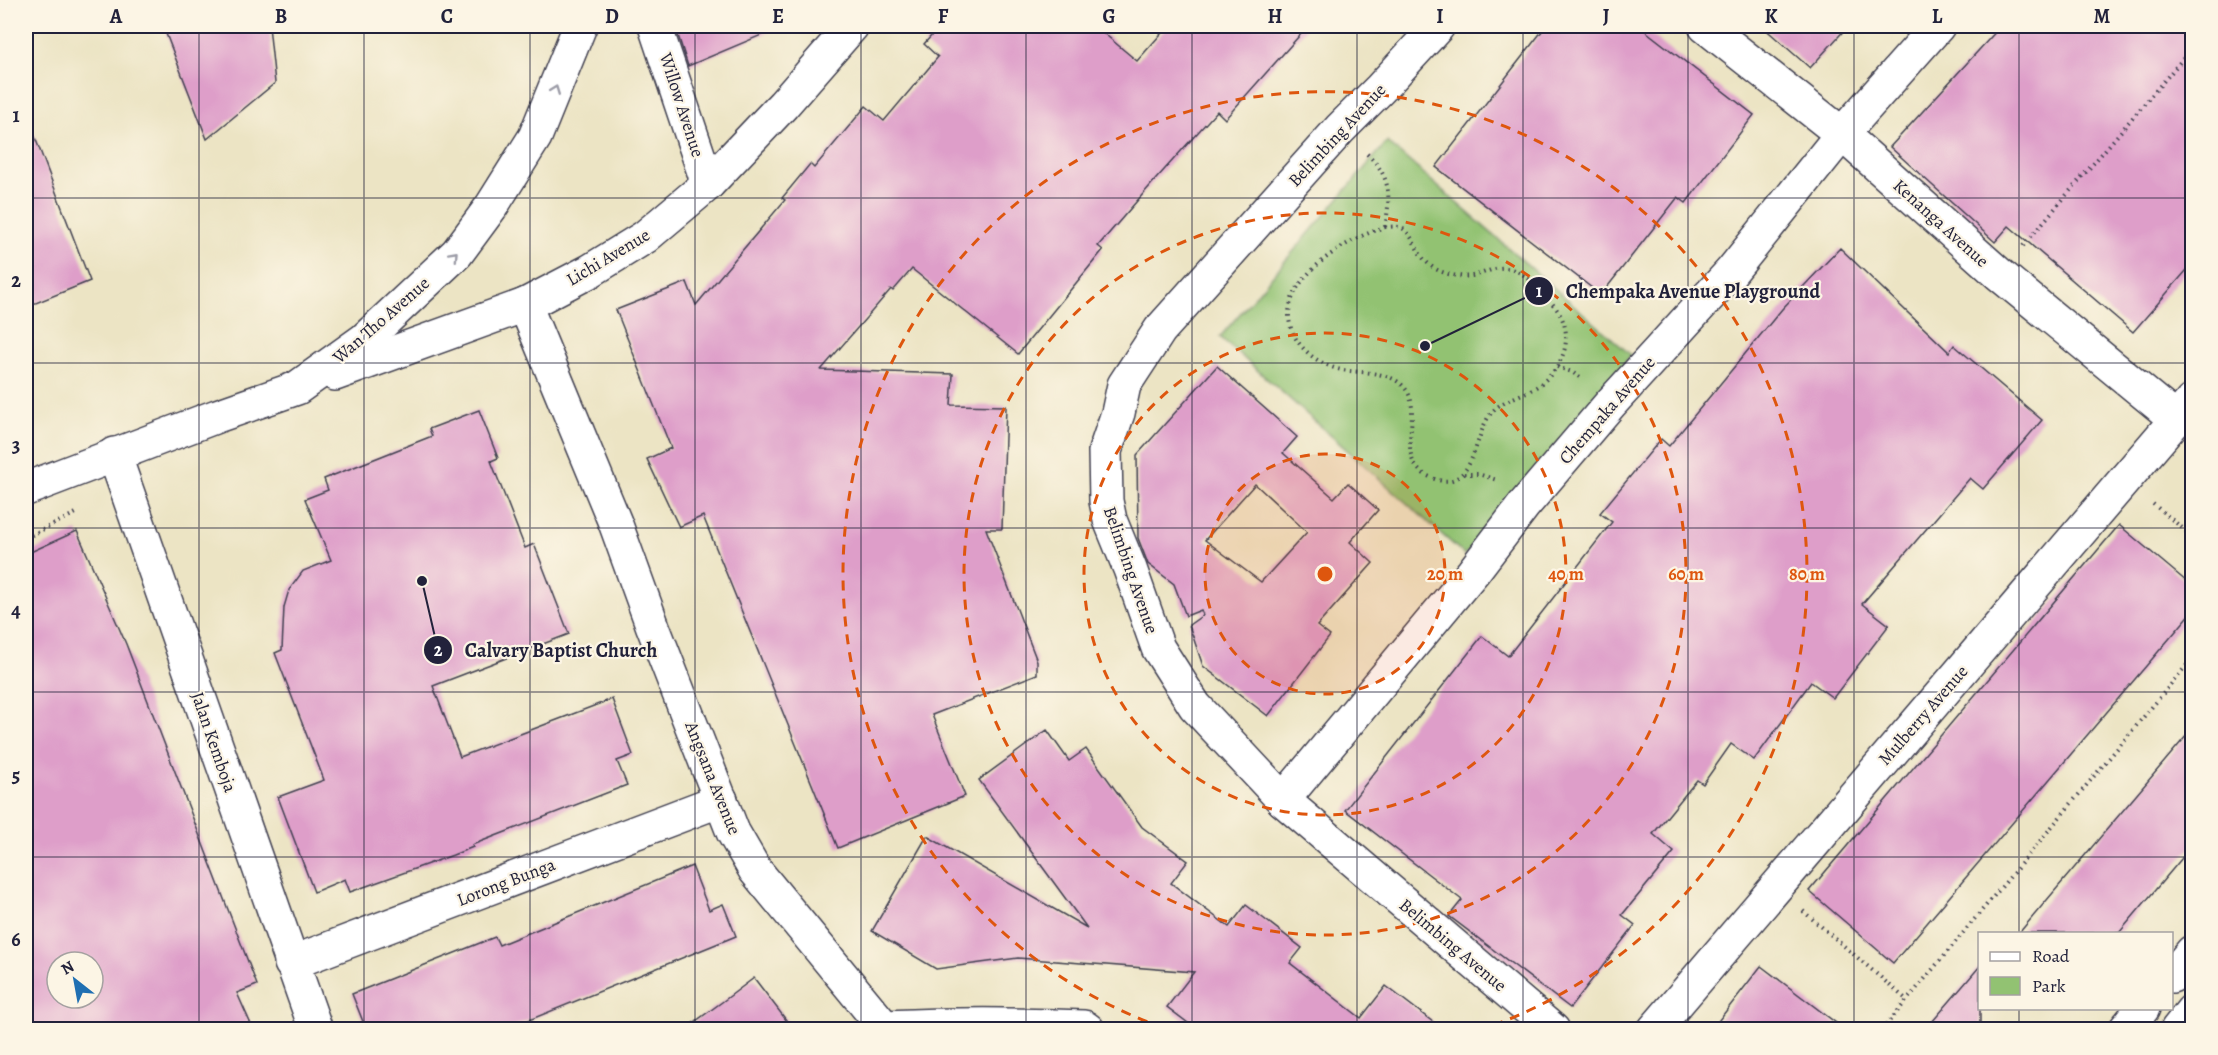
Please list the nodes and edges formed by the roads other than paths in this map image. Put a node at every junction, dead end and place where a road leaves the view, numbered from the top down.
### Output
1 (580, 26) edge
2 (655, 26) edge
3 (852, 26) edge
4 (1438, 26) edge
5 (1705, 26) edge
6 (1938, 26) edge
7 (1842, 134) junction
8 (708, 184) junction
9 (525, 304) junction
10 (297, 388) junction
11 (2185, 410) edge
12 (114, 454) junction
13 (26, 489) edge
14 (721, 800) junction
15 (1282, 800) junction
16 (2193, 951) edge
17 (291, 963) junction
18 (2173, 975) edge
19 (2141, 1010) edge
20 (2193, 1011) edge
21 (883, 1028) edge
22 (316, 1029) edge
23 (1088, 1029) edge
24 (1552, 1029) edge
25 (1654, 1029) edge
26 (2125, 1029) edge
27 (2177, 1029) edge

10 -> 1 street, Wan Tho Avenue
2 - 8 street, Willow Avenue
3 - 8 street, Lichi Avenue
4 - 15 street, Belimbing Avenue
5 - 7 street, Kenanga Avenue
6 - 7 street, Chempaka Avenue
7 - 11 street, Kenanga Avenue
7 - 15 street, Chempaka Avenue
8 - 9 street, Lichi Avenue
9 - 10 street, Lichi Avenue
9 - 14 street, Angsana Avenue
10 - 12 street, Wan Tho Avenue
11 - 25 street, Mulberry Avenue
12 - 13 street, Wan Tho Avenue
12 - 17 street, Jalan Kemboja
14 - 17 street, Lorong Bunga
14 - 21 street, Angsana Avenue
15 - 24 street, Belimbing Avenue
16 - 18 street
17 - 22 street, Jalan Kemboja
19 - 26 street
20 - 27 street
21 - 23 street, Angsana Avenue

